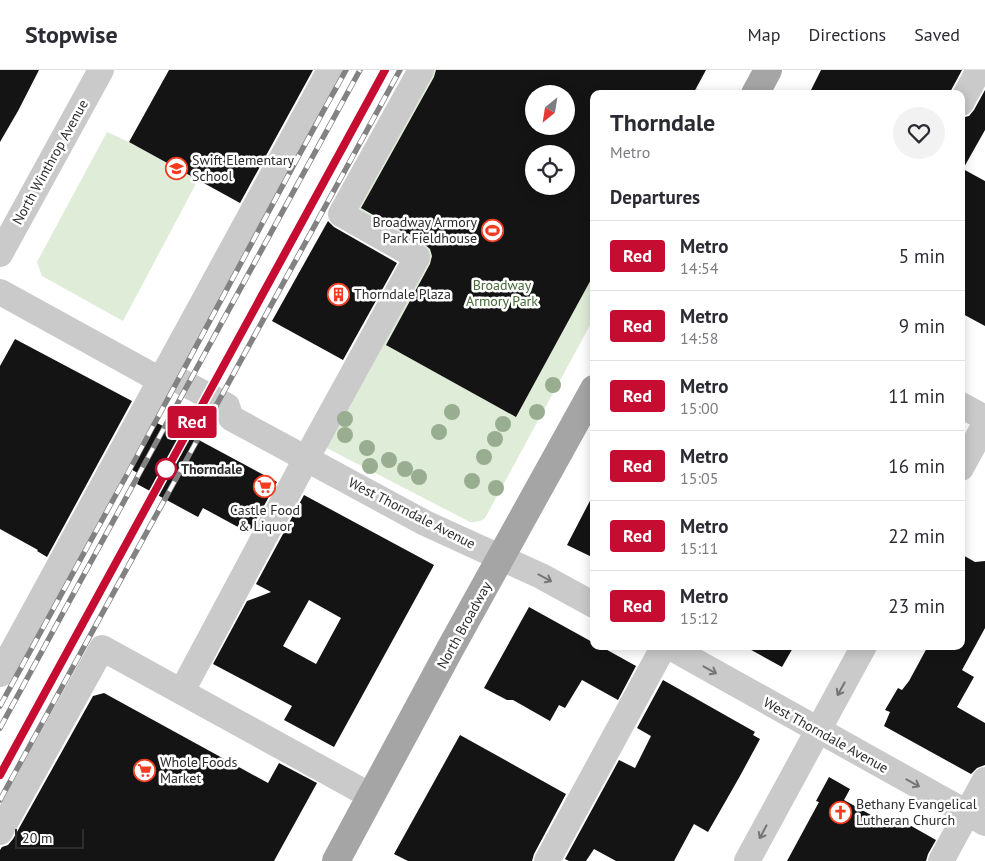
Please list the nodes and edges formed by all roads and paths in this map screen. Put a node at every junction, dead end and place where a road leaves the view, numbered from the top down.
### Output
1 (101, 70) edge
2 (330, 70) edge
3 (421, 70) edge
4 (768, 70) edge
5 (979, 70) edge
6 (757, 90) edge
7 (965, 96) edge
8 (0, 254) edge
9 (0, 292) edge
10 (160, 380) junction
11 (590, 395) edge
12 (965, 407) edge
13 (985, 418) edge
14 (985, 424) edge
15 (306, 459) junction
16 (965, 461) edge
17 (501, 557) junction
18 (590, 603) edge
19 (664, 650) edge
20 (673, 650) edge
21 (862, 650) edge
22 (0, 674) edge
23 (182, 691) junction
24 (818, 730) junction
25 (985, 780) edge
26 (371, 796) junction
27 (976, 818) edge
28 (0, 832) edge
29 (336, 861) edge
30 (547, 861) edge
31 (747, 861) edge
32 (941, 861) edge

1 - 8 street, North Winthrop Avenue
2 - 10 street
3 - 15 street
4 - 6 main road
5 - 7 street
9 - 10 street, West Thorndale Avenue
10 - 15 street, West Thorndale Avenue
10 - 22 street
11 - 17 main road, North Broadway
12 - 13 street
14 - 16 street
15 - 17 street, West Thorndale Avenue
15 - 23 street
17 -> 18 street, West Thorndale Avenue
17 - 26 main road, North Broadway
19 - 30 street
20 -> 24 street, West Thorndale Avenue
21 -> 24 street
23 - 26 street
23 - 28 street
24 -> 27 street, West Thorndale Avenue
24 -> 31 street
25 - 27 street
26 - 29 main road, North Broadway
27 - 32 street

